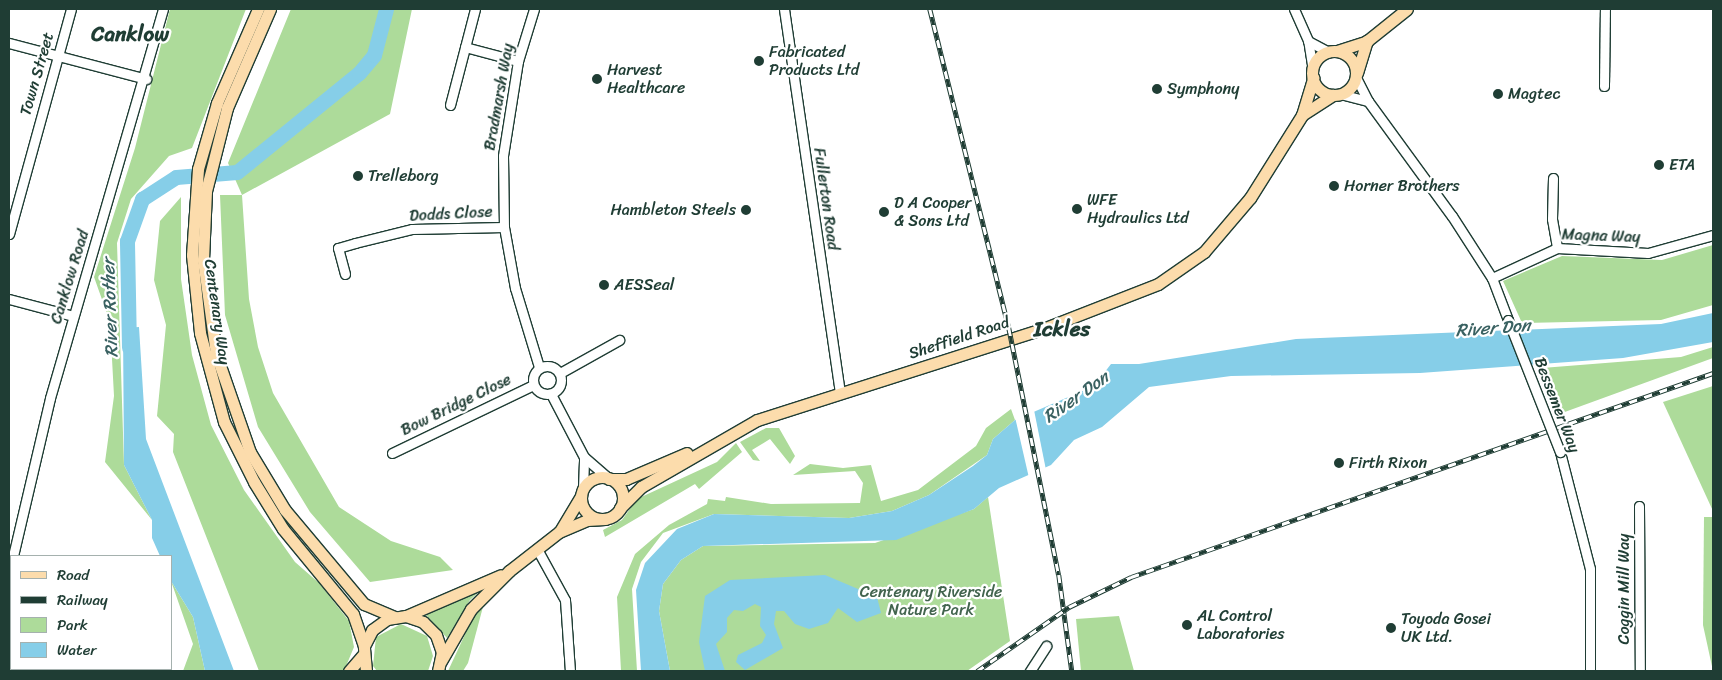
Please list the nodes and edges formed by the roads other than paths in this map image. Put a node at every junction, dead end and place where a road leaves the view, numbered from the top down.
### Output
1 (71, 9) edge
2 (163, 9) edge
3 (258, 9) edge
4 (270, 9) edge
5 (475, 9) edge
6 (534, 9) edge
7 (784, 9) edge
8 (1294, 9) edge
9 (1407, 9) edge
10 (1605, 9) edge
11 (1308, 41) junction
12 (1367, 41) junction
13 (9, 43) edge
14 (465, 47) junction
15 (1332, 51) junction
16 (58, 56) junction
17 (518, 60) junction
18 (1313, 75) junction
19 (1356, 75) junction
20 (146, 79) junction
21 (1604, 86) dead end
22 (1337, 94) junction
23 (1368, 102) junction
24 (450, 105) dead end
25 (1302, 115) junction
26 (211, 138) junction
27 (1553, 178) dead end
28 (200, 191) junction
29 (504, 227) junction
30 (9, 234) edge
31 (1713, 235) edge
32 (1558, 248) junction
33 (345, 274) dead end
34 (1492, 278) junction
35 (9, 299) edge
36 (74, 316) junction
37 (619, 340) dead end
38 (539, 367) junction
39 (560, 374) junction
40 (533, 385) junction
41 (840, 393) junction
42 (551, 394) junction
43 (701, 450) junction
44 (392, 453) dead end
45 (584, 457) junction
46 (609, 478) junction
47 (582, 493) junction
48 (1639, 506) dead end
49 (620, 508) junction
50 (605, 518) junction
51 (559, 532) junction
52 (537, 549) junction
53 (12, 554) edge
54 (509, 572) junction
55 (400, 616) junction
56 (1046, 646) dead end
57 (363, 650) junction
58 (440, 666) edge
59 (349, 671) edge
60 (366, 671) edge
61 (570, 671) edge
62 (1030, 671) edge
63 (1590, 671) edge
64 (1640, 671) edge

1 - 16 street, Town Street
2 - 20 street, Canklow Road
3 - 26 main road, Centenary Way
4 - 26 main road, Centenary Way
5 - 14 street
6 - 17 street, Bradmarsh Way
7 - 41 street, Fullerton Road
8 - 11 street
9 - 12 main road
10 - 21 street
11 - 15 street
11 - 18 street
12 - 15 main road
12 - 19 main road
13 - 16 street
14 - 17 street
14 - 24 street
15 - 18 main road
15 - 19 main road
16 - 20 street
16 - 30 street, Town Street
17 - 29 street, Bradmarsh Way
18 - 22 main road
18 - 25 main road, Sheffield Road
19 - 22 main road
19 - 23 street, Bessemer Way
20 - 36 street, Canklow Road
22 - 23 street
22 - 25 main road, Sheffield Road
23 - 34 street, Bessemer Way
25 - 41 main road, Sheffield Road
26 - 28 main road, Centenary Way
27 - 32 street
28 - 55 main road, Centenary Way
28 - 57 main road, Centenary Way
29 - 33 street, Dodds Close
29 - 38 street, Bradmarsh Way
31 - 32 street, Magna Way
32 - 34 street, Magna Way
34 - 63 street, Bessemer Way, bridge
35 - 36 street
36 - 53 street, Canklow Road
37 - 39 street
38 - 39 street
38 - 40 street
39 - 42 street
40 - 42 street
40 - 44 street, Bow Bridge Close
41 - 43 main road, Sheffield Road
42 - 45 street
43 - 46 main road, Sheffield Road
43 - 49 main road, Sheffield Road
45 - 46 street
45 - 47 street
46 - 47 main road
46 - 49 main road
47 - 50 main road
47 - 51 main road
48 - 64 street, Coggin Mill Way
49 - 50 main road
50 - 51 main road
51 - 52 main road
52 - 54 main road
52 - 61 street
54 - 55 main road
54 - 58 main road
55 - 57 main road
55 - 58 main road, Centenary Way
56 - 62 street
57 - 59 main road
57 - 60 main road, Centenary Way

